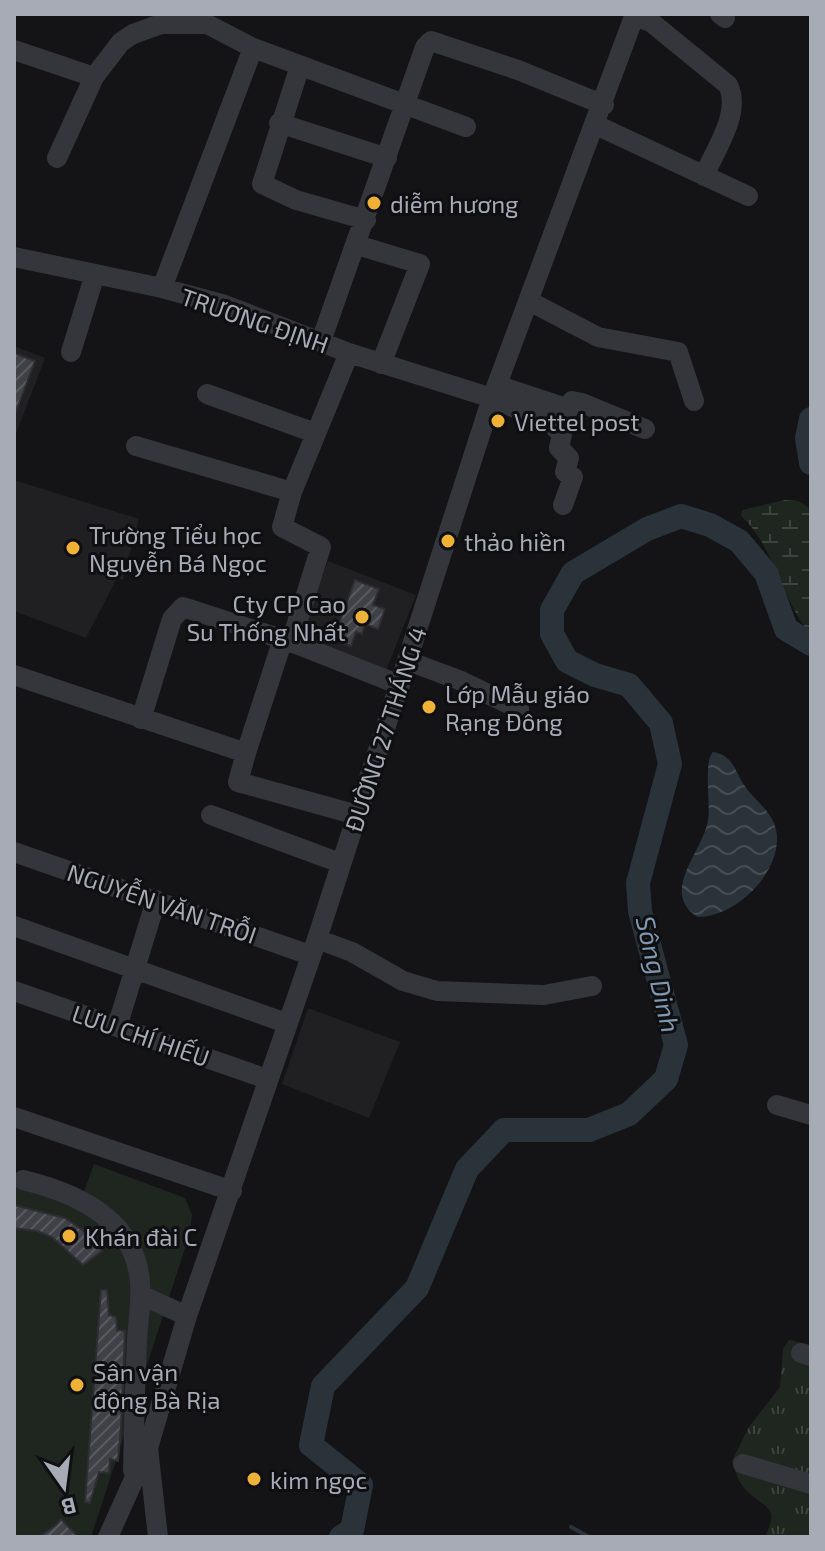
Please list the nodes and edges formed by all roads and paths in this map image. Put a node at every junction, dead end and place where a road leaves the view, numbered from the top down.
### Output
1 (634, 15) edge
2 (253, 48) junction
3 (14, 50) edge
4 (300, 66) junction
5 (94, 77) junction
6 (405, 105) junction
7 (604, 105) junction
8 (279, 123) junction
9 (596, 125) junction
10 (466, 127) dead end
11 (57, 158) dead end
12 (387, 158) junction
13 (704, 176) junction
14 (748, 196) dead end
15 (366, 220) junction
16 (357, 245) junction
17 (14, 257) edge
18 (95, 274) junction
19 (162, 288) junction
20 (529, 301) junction
21 (321, 341) junction
22 (71, 352) dead end
23 (349, 353) junction
24 (381, 364) junction
25 (495, 392) junction
26 (207, 394) dead end
27 (694, 401) dead end
28 (645, 429) dead end
29 (315, 433) junction
30 (136, 446) dead end
31 (292, 492) junction
32 (563, 505) dead end
33 (287, 640) junction
34 (408, 661) junction
35 (14, 675) edge
36 (400, 685) junction
37 (519, 709) dead end
38 (141, 719) junction
39 (246, 753) junction
40 (211, 815) dead end
41 (357, 815) junction
42 (14, 852) edge
43 (340, 863) junction
44 (156, 900) junction
45 (14, 926) edge
46 (314, 947) junction
47 (134, 969) junction
48 (592, 986) dead end
49 (14, 991) edge
50 (286, 1023) junction
51 (117, 1027) junction
52 (267, 1079) junction
53 (777, 1105) dead end
54 (811, 1115) edge
55 (14, 1117) edge
56 (23, 1180) dead end
57 (232, 1191) junction
58 (141, 1295) junction
59 (187, 1316) junction
60 (148, 1448) junction
61 (743, 1464) dead end
62 (132, 1482) junction
63 (811, 1484) edge
64 (108, 1537) edge
65 (158, 1537) edge

1 - 7 street, ĐƯỜNG 27 THÁNG 4
1 - 13 street
2 - 4 street
2 - 5 street
2 - 19 street
3 - 5 street
4 - 6 street
4 - 8 street
5 - 11 street
6 - 7 street
6 - 10 street
6 - 12 street
7 - 9 street, ĐƯỜNG 27 THÁNG 4
8 - 12 street
8 - 15 street
9 - 13 street
9 - 20 street, ĐƯỜNG 27 THÁNG 4
12 - 15 street
13 - 14 street
15 - 16 street
16 - 21 street
16 - 24 street
17 - 18 street, TRƯƠNG ĐỊNH
18 - 19 street, TRƯƠNG ĐỊNH
18 - 22 street
19 - 21 street, TRƯƠNG ĐỊNH
20 - 25 street, ĐƯỜNG 27 THÁNG 4
20 - 27 street
21 - 23 street, TRƯƠNG ĐỊNH
23 - 24 street, TRƯƠNG ĐỊNH
23 - 29 street
24 - 25 street, TRƯƠNG ĐỊNH
25 - 28 street
25 - 32 street
25 - 34 street, ĐƯỜNG 27 THÁNG 4
26 - 29 street
29 - 31 street
30 - 31 street
31 - 33 street
33 - 36 street
33 - 38 street
33 - 39 street
34 - 36 street, ĐƯỜNG 27 THÁNG 4
34 - 37 street
35 - 38 street
36 - 41 street, ĐƯỜNG 27 THÁNG 4
38 - 39 street
39 - 41 street
40 - 43 street
41 - 43 street, ĐƯỜNG 27 THÁNG 4
42 - 44 street, NGUYỄN VĂN TRỖI
43 - 46 street, ĐƯỜNG 27 THÁNG 4
44 - 46 street, NGUYỄN VĂN TRỖI
44 - 47 street
45 - 47 street
46 - 48 street, NGUYỄN VĂN TRỖI
46 - 50 street, ĐƯỜNG 27 THÁNG 4
47 - 50 street
47 - 51 street
49 - 51 street, LƯU CHÍ HIẾU
50 - 52 street, ĐƯỜNG 27 THÁNG 4
51 - 52 street, LƯU CHÍ HIẾU
52 - 57 street, ĐƯỜNG 27 THÁNG 4
53 - 54 street
55 - 57 street
56 - 58 street
57 - 59 street, ĐƯỜNG 27 THÁNG 4
58 - 59 street
58 - 62 street
59 - 60 street, ĐƯỜNG 27 THÁNG 4
60 - 62 street, ĐƯỜNG 27 THÁNG 4
60 - 65 street, ĐƯỜNG 27 THÁNG 4
61 - 63 street
62 - 64 street, ĐƯỜNG 27 THÁNG 4

